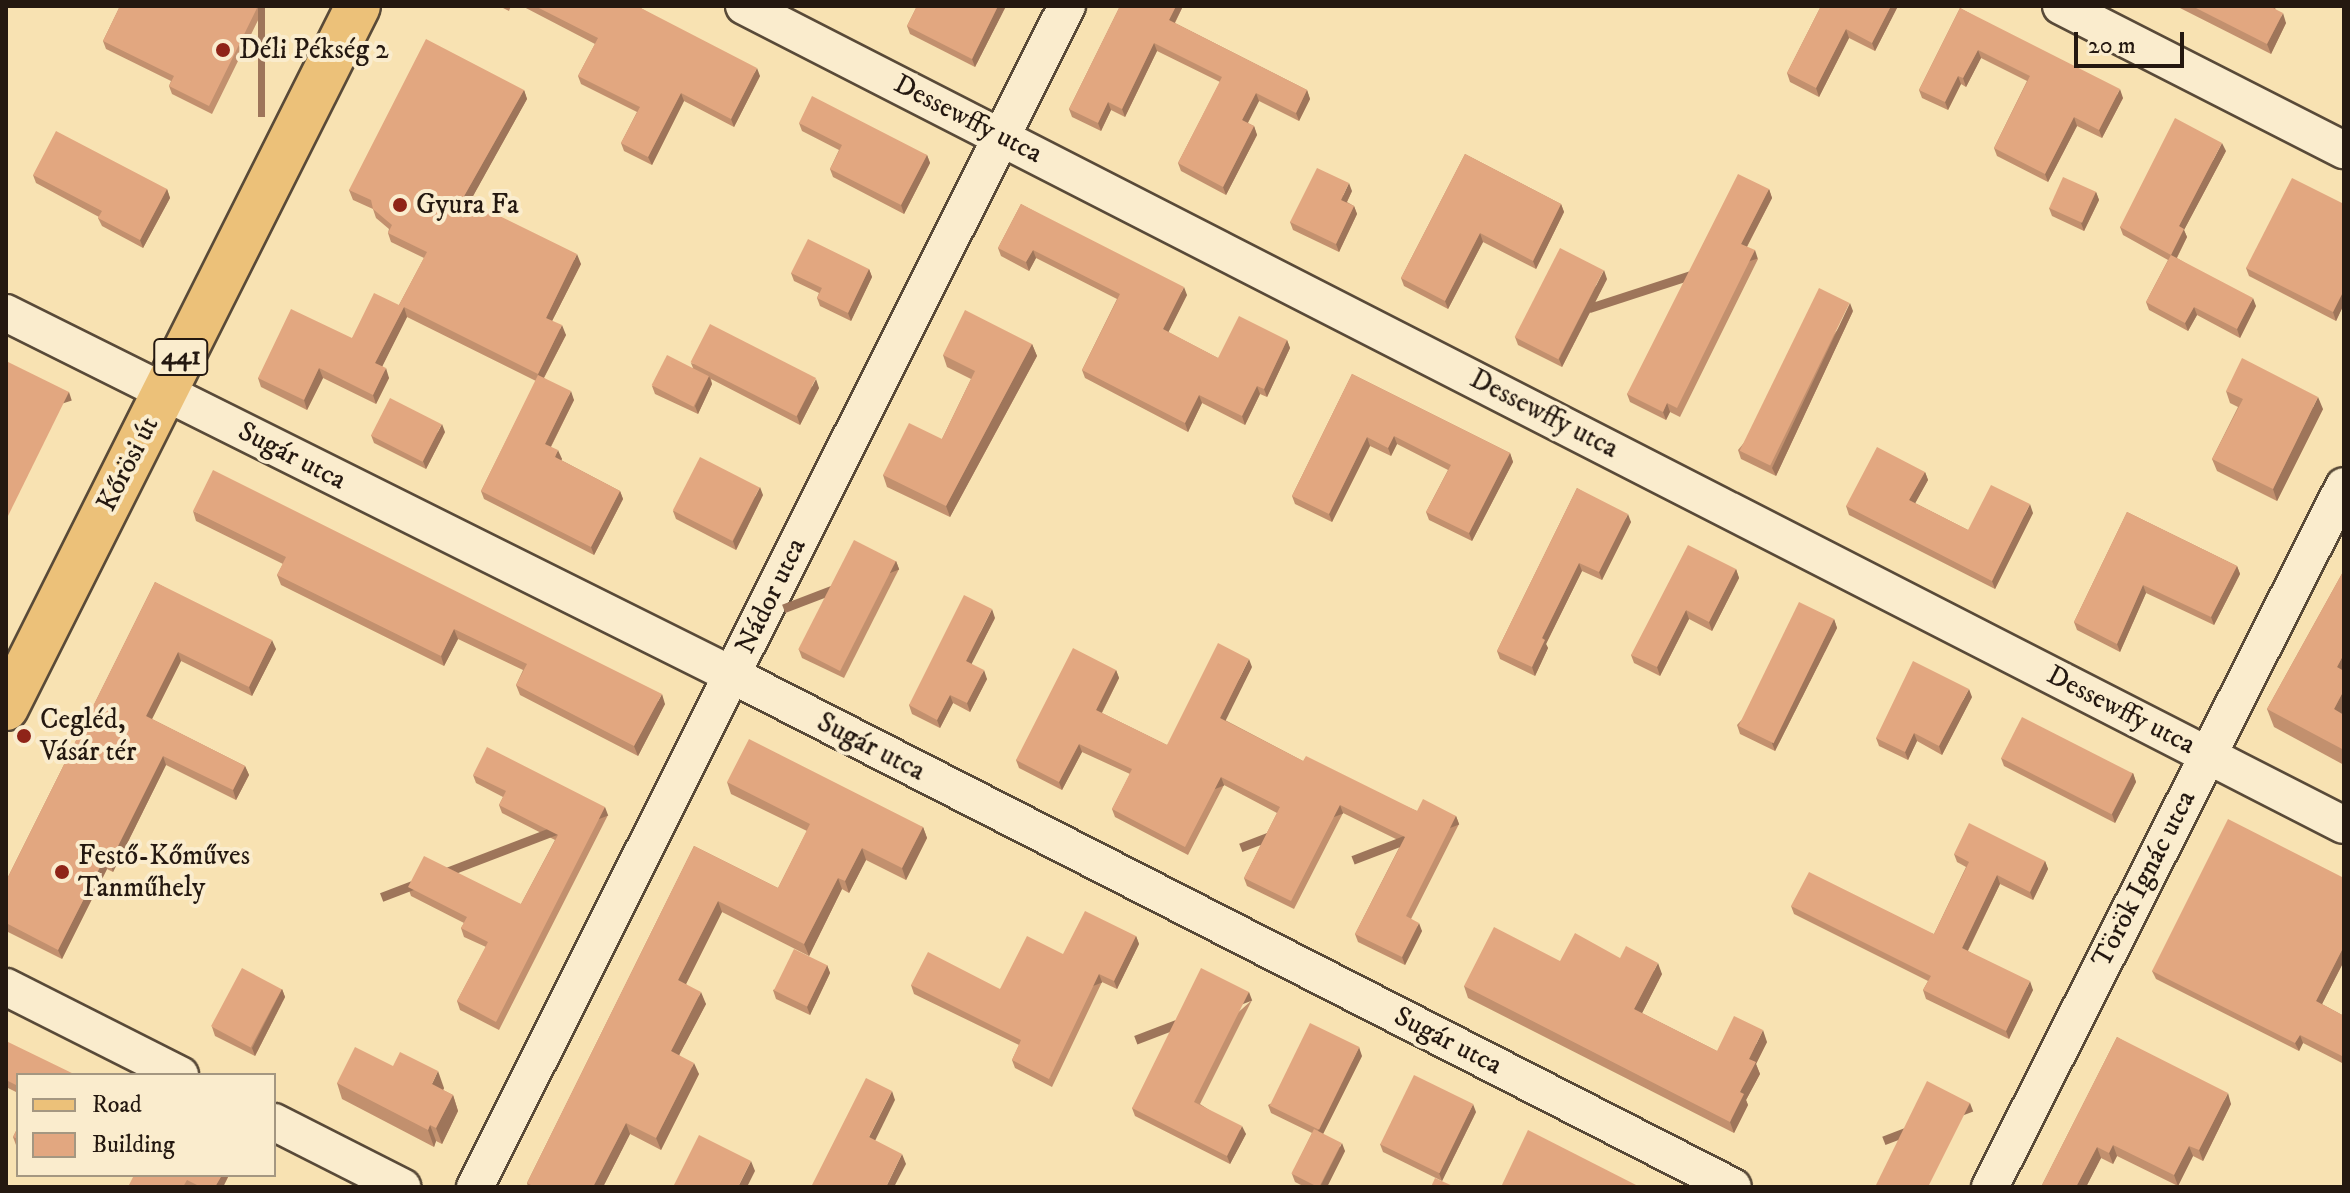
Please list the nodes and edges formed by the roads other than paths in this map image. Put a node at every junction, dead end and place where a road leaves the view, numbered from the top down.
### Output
1 (358, 6) edge
2 (744, 6) edge
3 (1067, 6) edge
4 (2061, 6) edge
5 (1002, 135) junction
6 (2344, 150) edge
7 (6, 313) edge
8 (164, 392) junction
9 (2344, 486) edge
10 (732, 675) junction
11 (6, 708) edge
12 (2207, 754) junction
13 (2344, 825) edge
14 (6, 987) edge
15 (176, 1073) edge
16 (276, 1123) edge
17 (402, 1187) edge
18 (475, 1187) edge
19 (1733, 1187) edge
20 (1990, 1187) edge

1 - 8 main road, Kőrösi út / 441
2 - 5 street, Dessewffy utca
3 - 5 street, Nádor utca
4 - 6 street
5 - 10 street, Nádor utca
5 - 12 street, Dessewffy utca
7 - 8 street, Sugár utca
8 - 10 street, Sugár utca
8 - 11 main road, Kőrösi út / 441
9 - 12 street, Török Ignác utca
10 - 18 street, Nádor utca
10 - 19 street, Sugár utca
12 - 13 street, Dessewffy utca
12 - 20 street, Török Ignác utca
14 - 15 street
16 - 17 street

